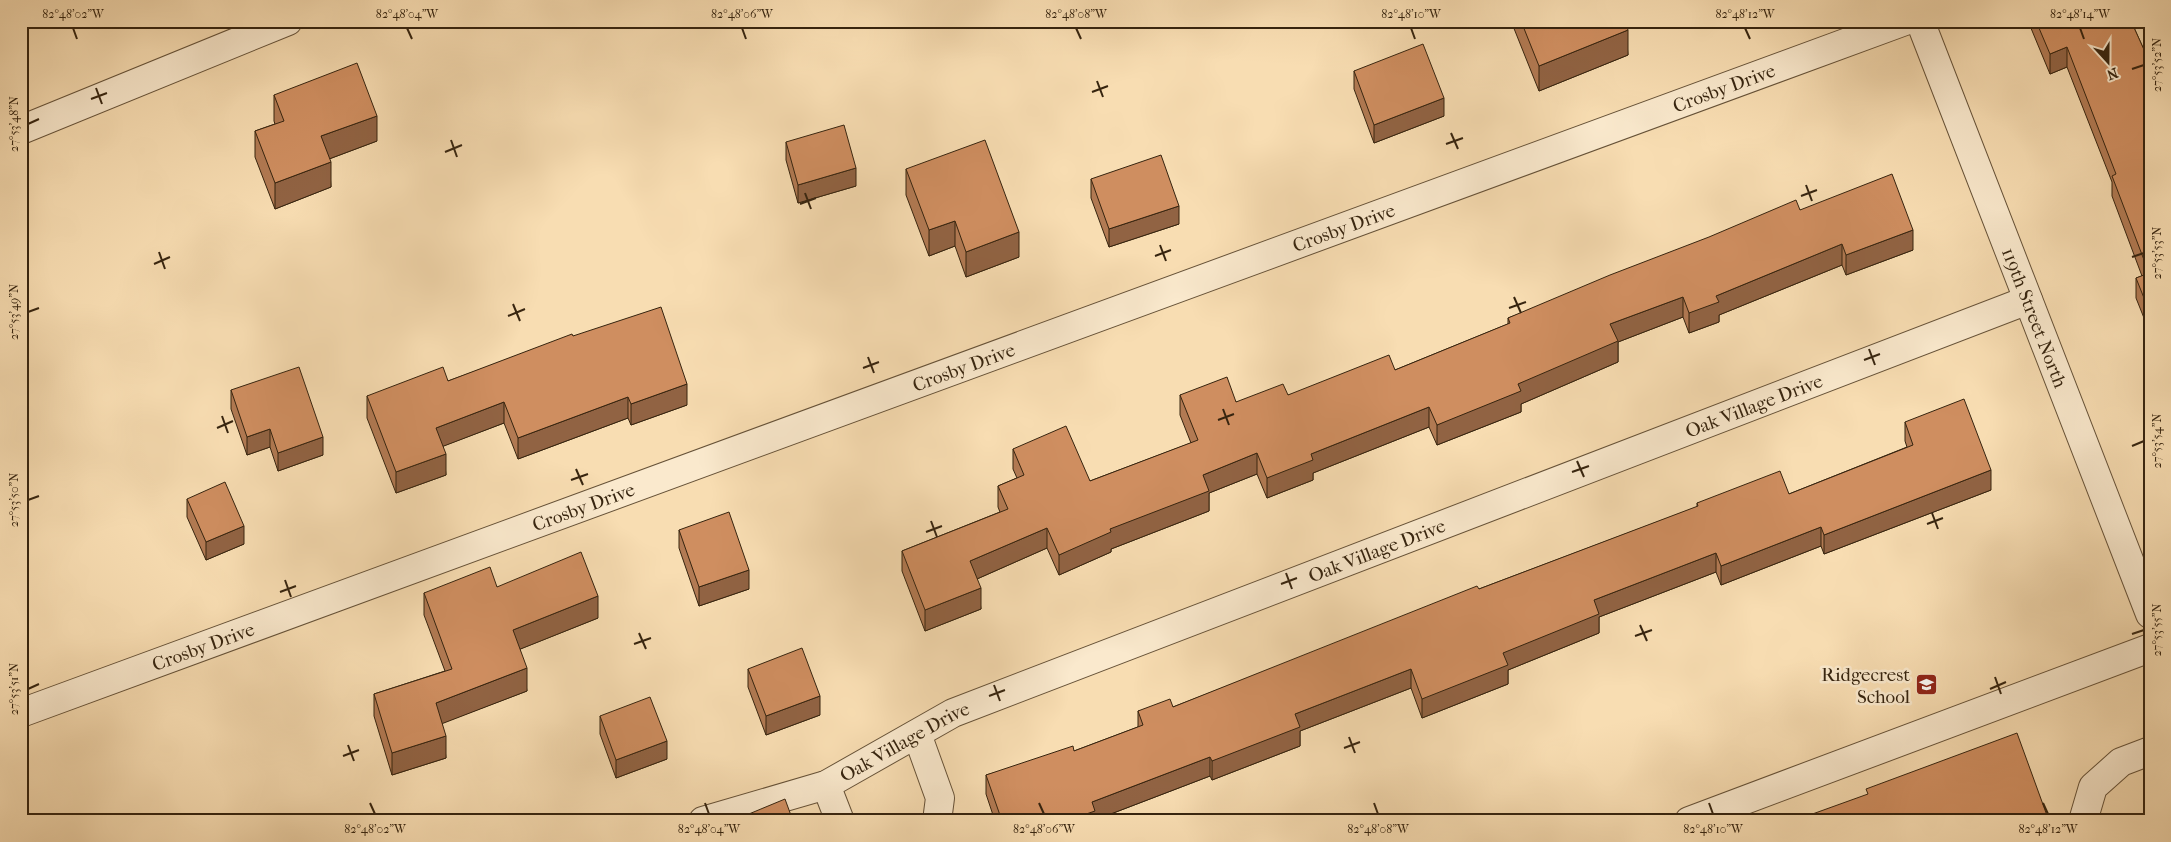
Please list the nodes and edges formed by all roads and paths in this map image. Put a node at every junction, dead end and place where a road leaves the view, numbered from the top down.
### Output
1 (288, 21) edge
2 (1905, 21) edge
3 (1920, 21) edge
4 (243, 29) edge
5 (21, 130) edge
6 (2028, 300) junction
7 (2150, 614) edge
8 (2150, 648) edge
9 (21, 713) edge
10 (917, 734) junction
11 (2150, 751) edge
12 (826, 785) junction
13 (703, 821) edge
14 (840, 821) edge
15 (937, 821) edge
16 (1689, 821) edge
17 (2083, 821) edge

1 - 4 street
2 - 9 street, Crosby Drive
3 - 6 street, 119th Street North
4 - 5 street
6 - 7 street, 119th Street North
6 - 10 street, Oak Village Drive
8 - 16 street
10 - 12 street, Oak Village Drive
10 - 15 street
11 - 17 street
12 - 13 street, Oak Village Drive
12 - 14 street

